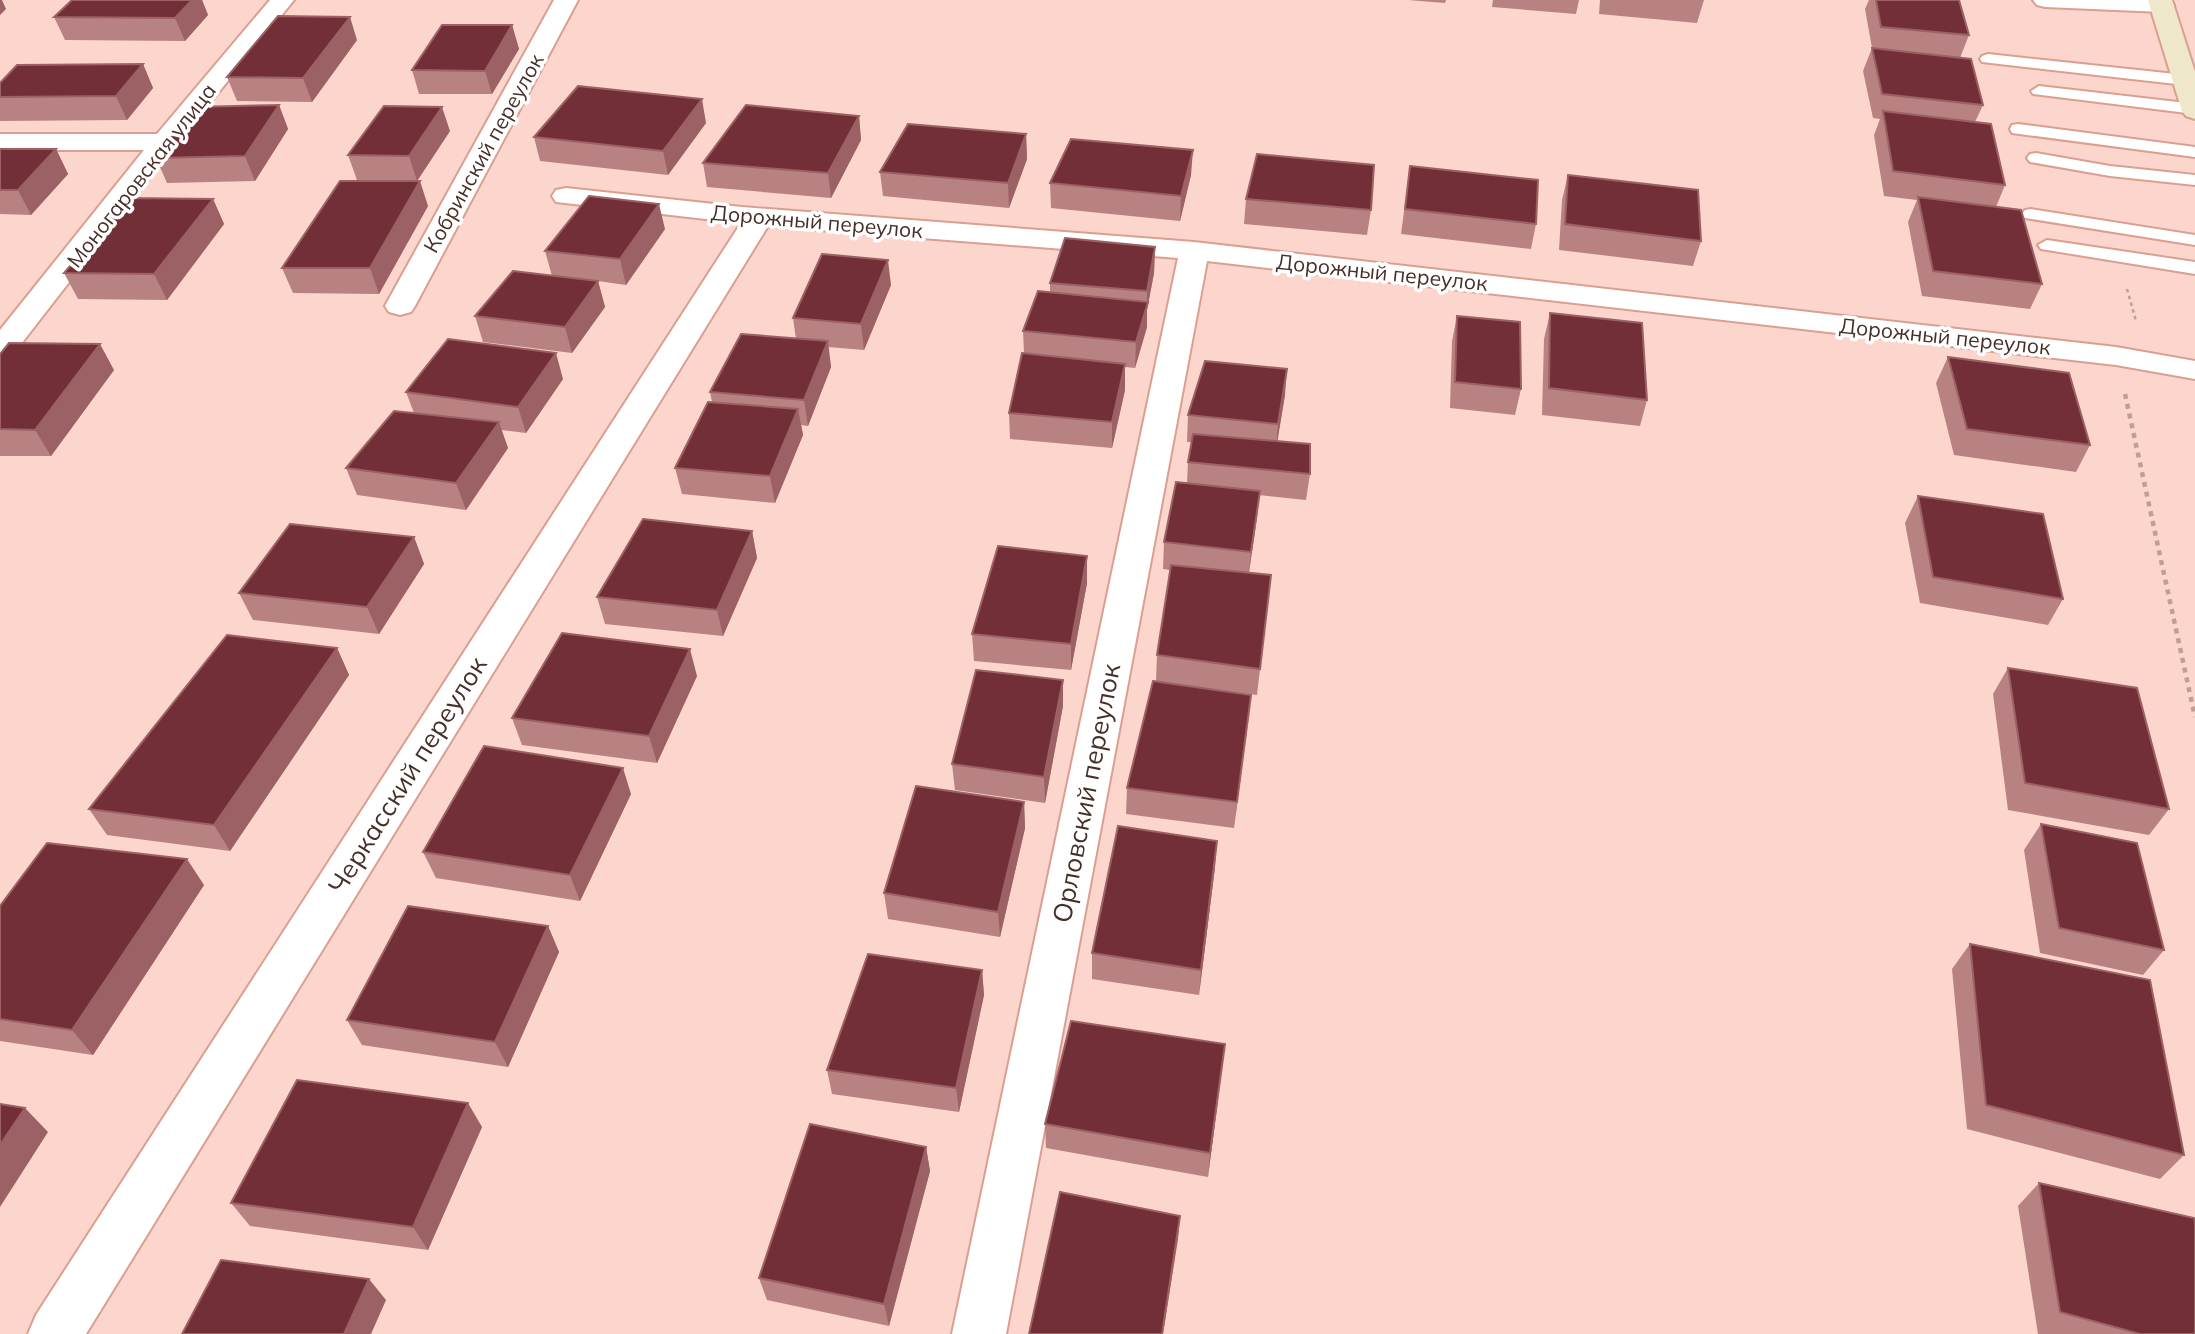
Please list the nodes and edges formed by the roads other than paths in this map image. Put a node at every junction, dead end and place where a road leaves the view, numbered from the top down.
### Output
1 (282, 0) edge
2 (566, 0) edge
3 (2045, 0) edge
4 (2161, 2) edge
5 (1988, 59) dead end
6 (2185, 80) junction
7 (2039, 91) dead end
8 (2195, 110) edge
9 (2018, 130) dead end
10 (0, 142) edge
11 (164, 142) junction
12 (2195, 152) edge
13 (2036, 158) dead end
14 (2195, 180) edge
15 (566, 196) dead end
16 (2032, 214) dead end
17 (759, 217) junction
18 (2195, 240) edge
19 (2048, 245) dead end
20 (1194, 251) junction
21 (2195, 268) edge
22 (400, 306) dead end
23 (0, 350) edge
24 (2195, 370) edge
25 (55, 1334) edge
26 (979, 1334) edge

1 - 11 street, Моногаровская улица
2 - 22 street, Кобринский переулок
3 - 4 street
4 - 6 main road
5 - 6 lane
6 - 8 main road
7 - 8 lane
9 - 12 lane
10 - 11 street
11 - 23 street, Моногаровская улица
13 - 14 lane
15 - 17 street, Дорожный переулок
16 - 18 lane
17 - 20 street, Дорожный переулок
17 - 25 street, Черкасский переулок
19 - 21 lane
20 - 24 street, Дорожный переулок
20 - 26 street, Орловский переулок

